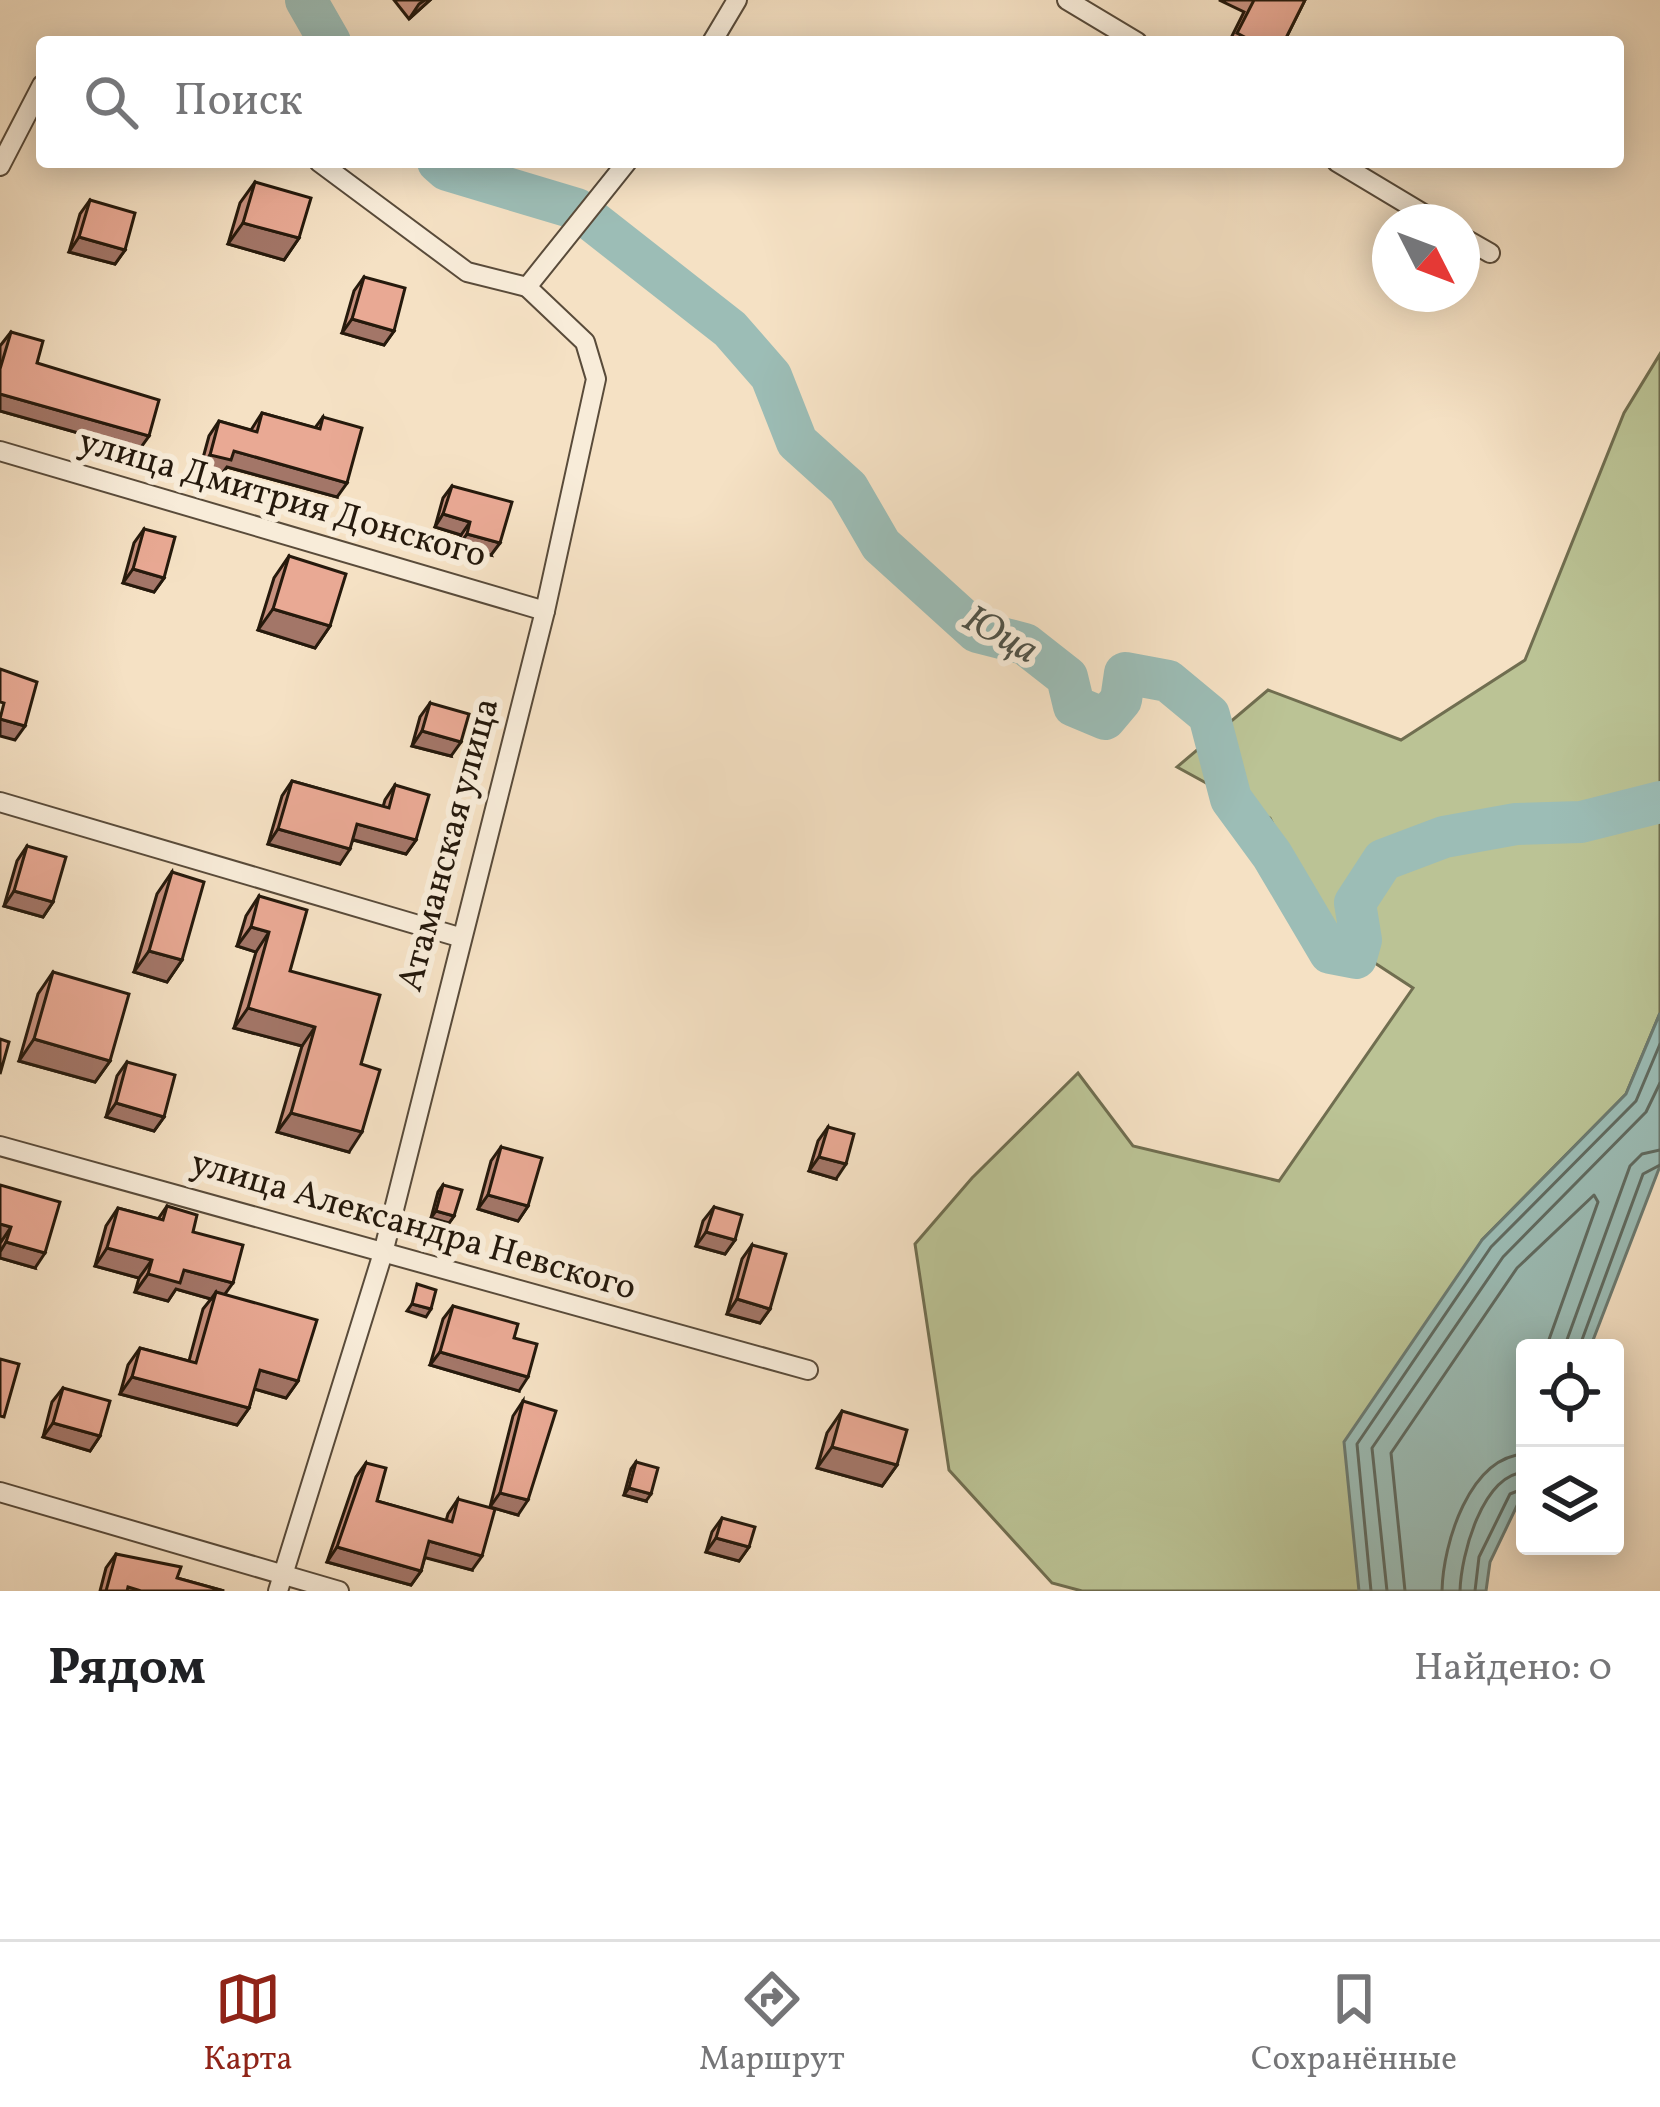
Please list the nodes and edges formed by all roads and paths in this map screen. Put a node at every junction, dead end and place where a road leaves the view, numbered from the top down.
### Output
1 (737, 0) edge
2 (1067, 0) edge
3 (716, 36) edge
4 (1127, 36) edge
5 (36, 97) edge
6 (0, 166) edge
7 (327, 168) edge
8 (623, 168) edge
9 (1347, 168) edge
10 (1407, 204) edge
11 (1480, 247) edge
12 (1490, 253) dead end
13 (527, 286) junction
14 (0, 451) edge
15 (545, 611) junction
16 (0, 802) edge
17 (459, 937) junction
18 (0, 1146) edge
19 (383, 1252) junction
20 (808, 1370) dead end
21 (0, 1492) edge
22 (280, 1583) edge
23 (339, 1591) edge

1 - 3 street
2 - 4 street
5 - 6 street
7 - 13 street
8 - 13 street
9 - 10 street
11 - 12 street
13 - 15 street, Атаманская улица
14 - 15 street, улица Дмитрия Донского
15 - 17 street, Атаманская улица
16 - 17 street
17 - 19 street, Атаманская улица
18 - 19 street, улица Александра Невского
19 - 20 street, улица Александра Невского
19 - 22 street, Атаманская улица
21 - 22 street
22 - 23 street

